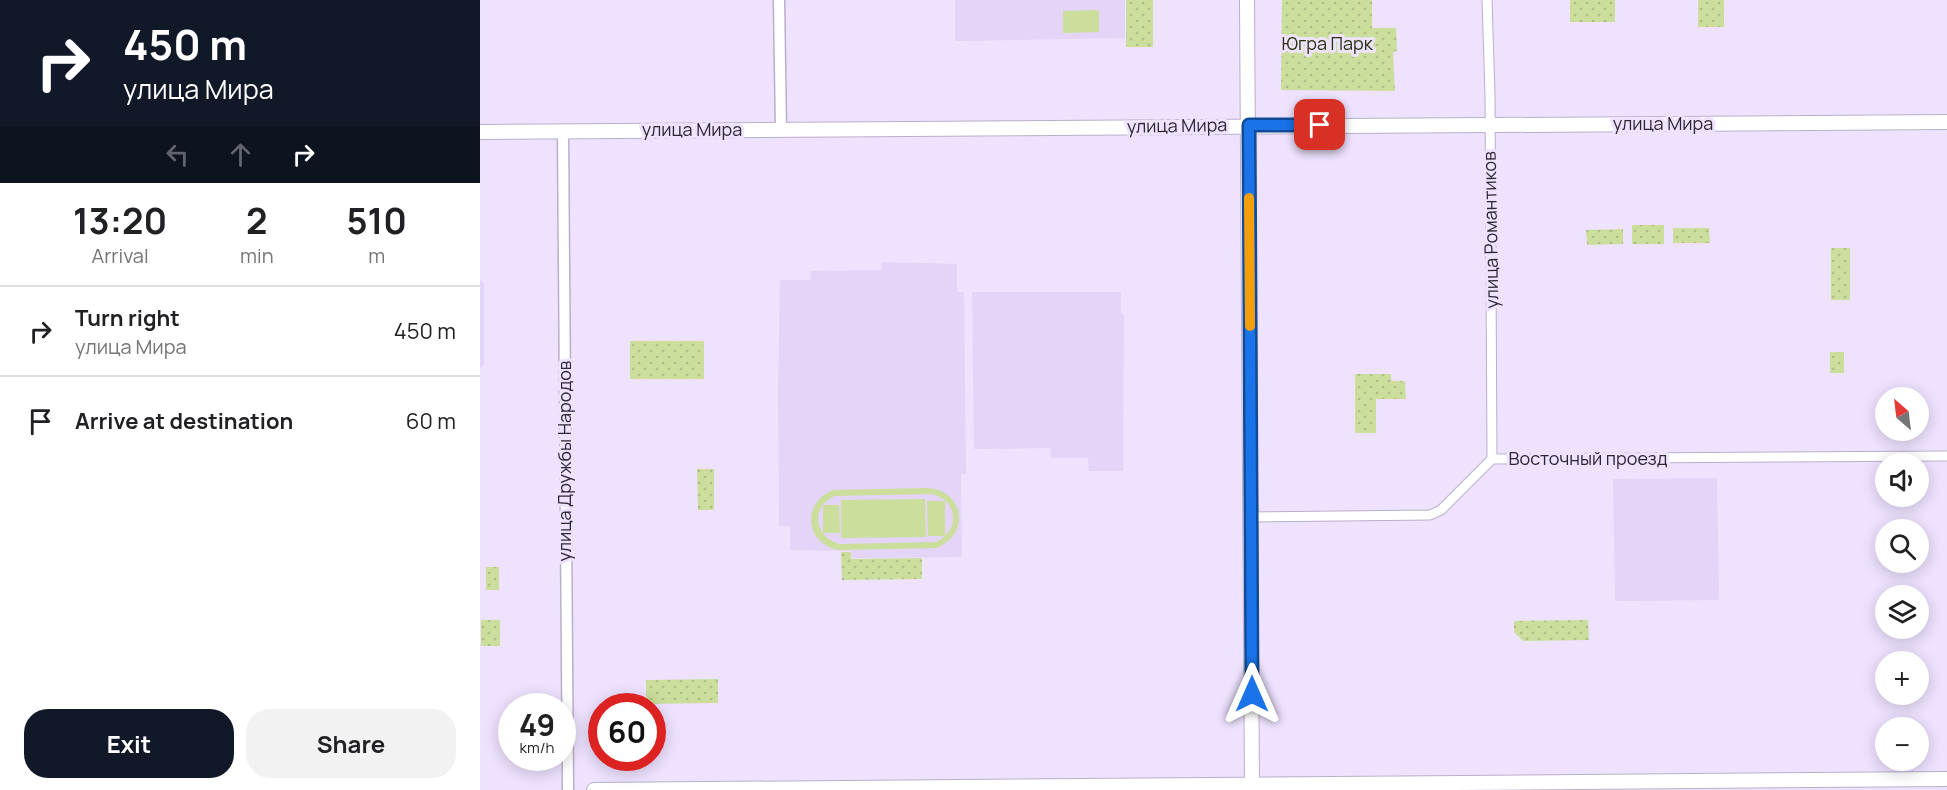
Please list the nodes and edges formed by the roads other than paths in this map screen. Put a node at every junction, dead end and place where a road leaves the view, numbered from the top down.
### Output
1 (779, 0) edge
2 (1247, 0) edge
3 (1487, 0) edge
4 (1947, 122) edge
5 (1249, 125) junction
6 (1490, 125) junction
7 (781, 130) junction
8 (563, 131) junction
9 (480, 132) edge
10 (1947, 456) edge
11 (1492, 459) junction
12 (1251, 517) junction
13 (1947, 779) edge
14 (1804, 780) junction
15 (1387, 786) edge
16 (1186, 788) edge
17 (1252, 788) edge
18 (568, 790) edge
19 (594, 790) edge
20 (659, 790) edge
21 (1815, 790) edge

1 - 7 street
2 - 5 main road
3 - 6 street, улица Романтиков
4 - 6 main road, улица Мира
5 - 6 main road, улица Мира
5 - 7 main road, улица Мира
5 - 12 main road
6 - 11 street, улица Романтиков
7 - 8 main road, улица Мира
8 - 9 main road, улица Мира
8 - 18 street, улица Дружбы Народов
10 - 11 street, Восточный проезд
11 - 12 street, Восточный проезд
12 - 17 main road
13 - 14 main road
14 - 15 main road
14 - 21 street
15 - 17 main road
16 - 17 main road
16 - 20 main road
19 - 20 main road

